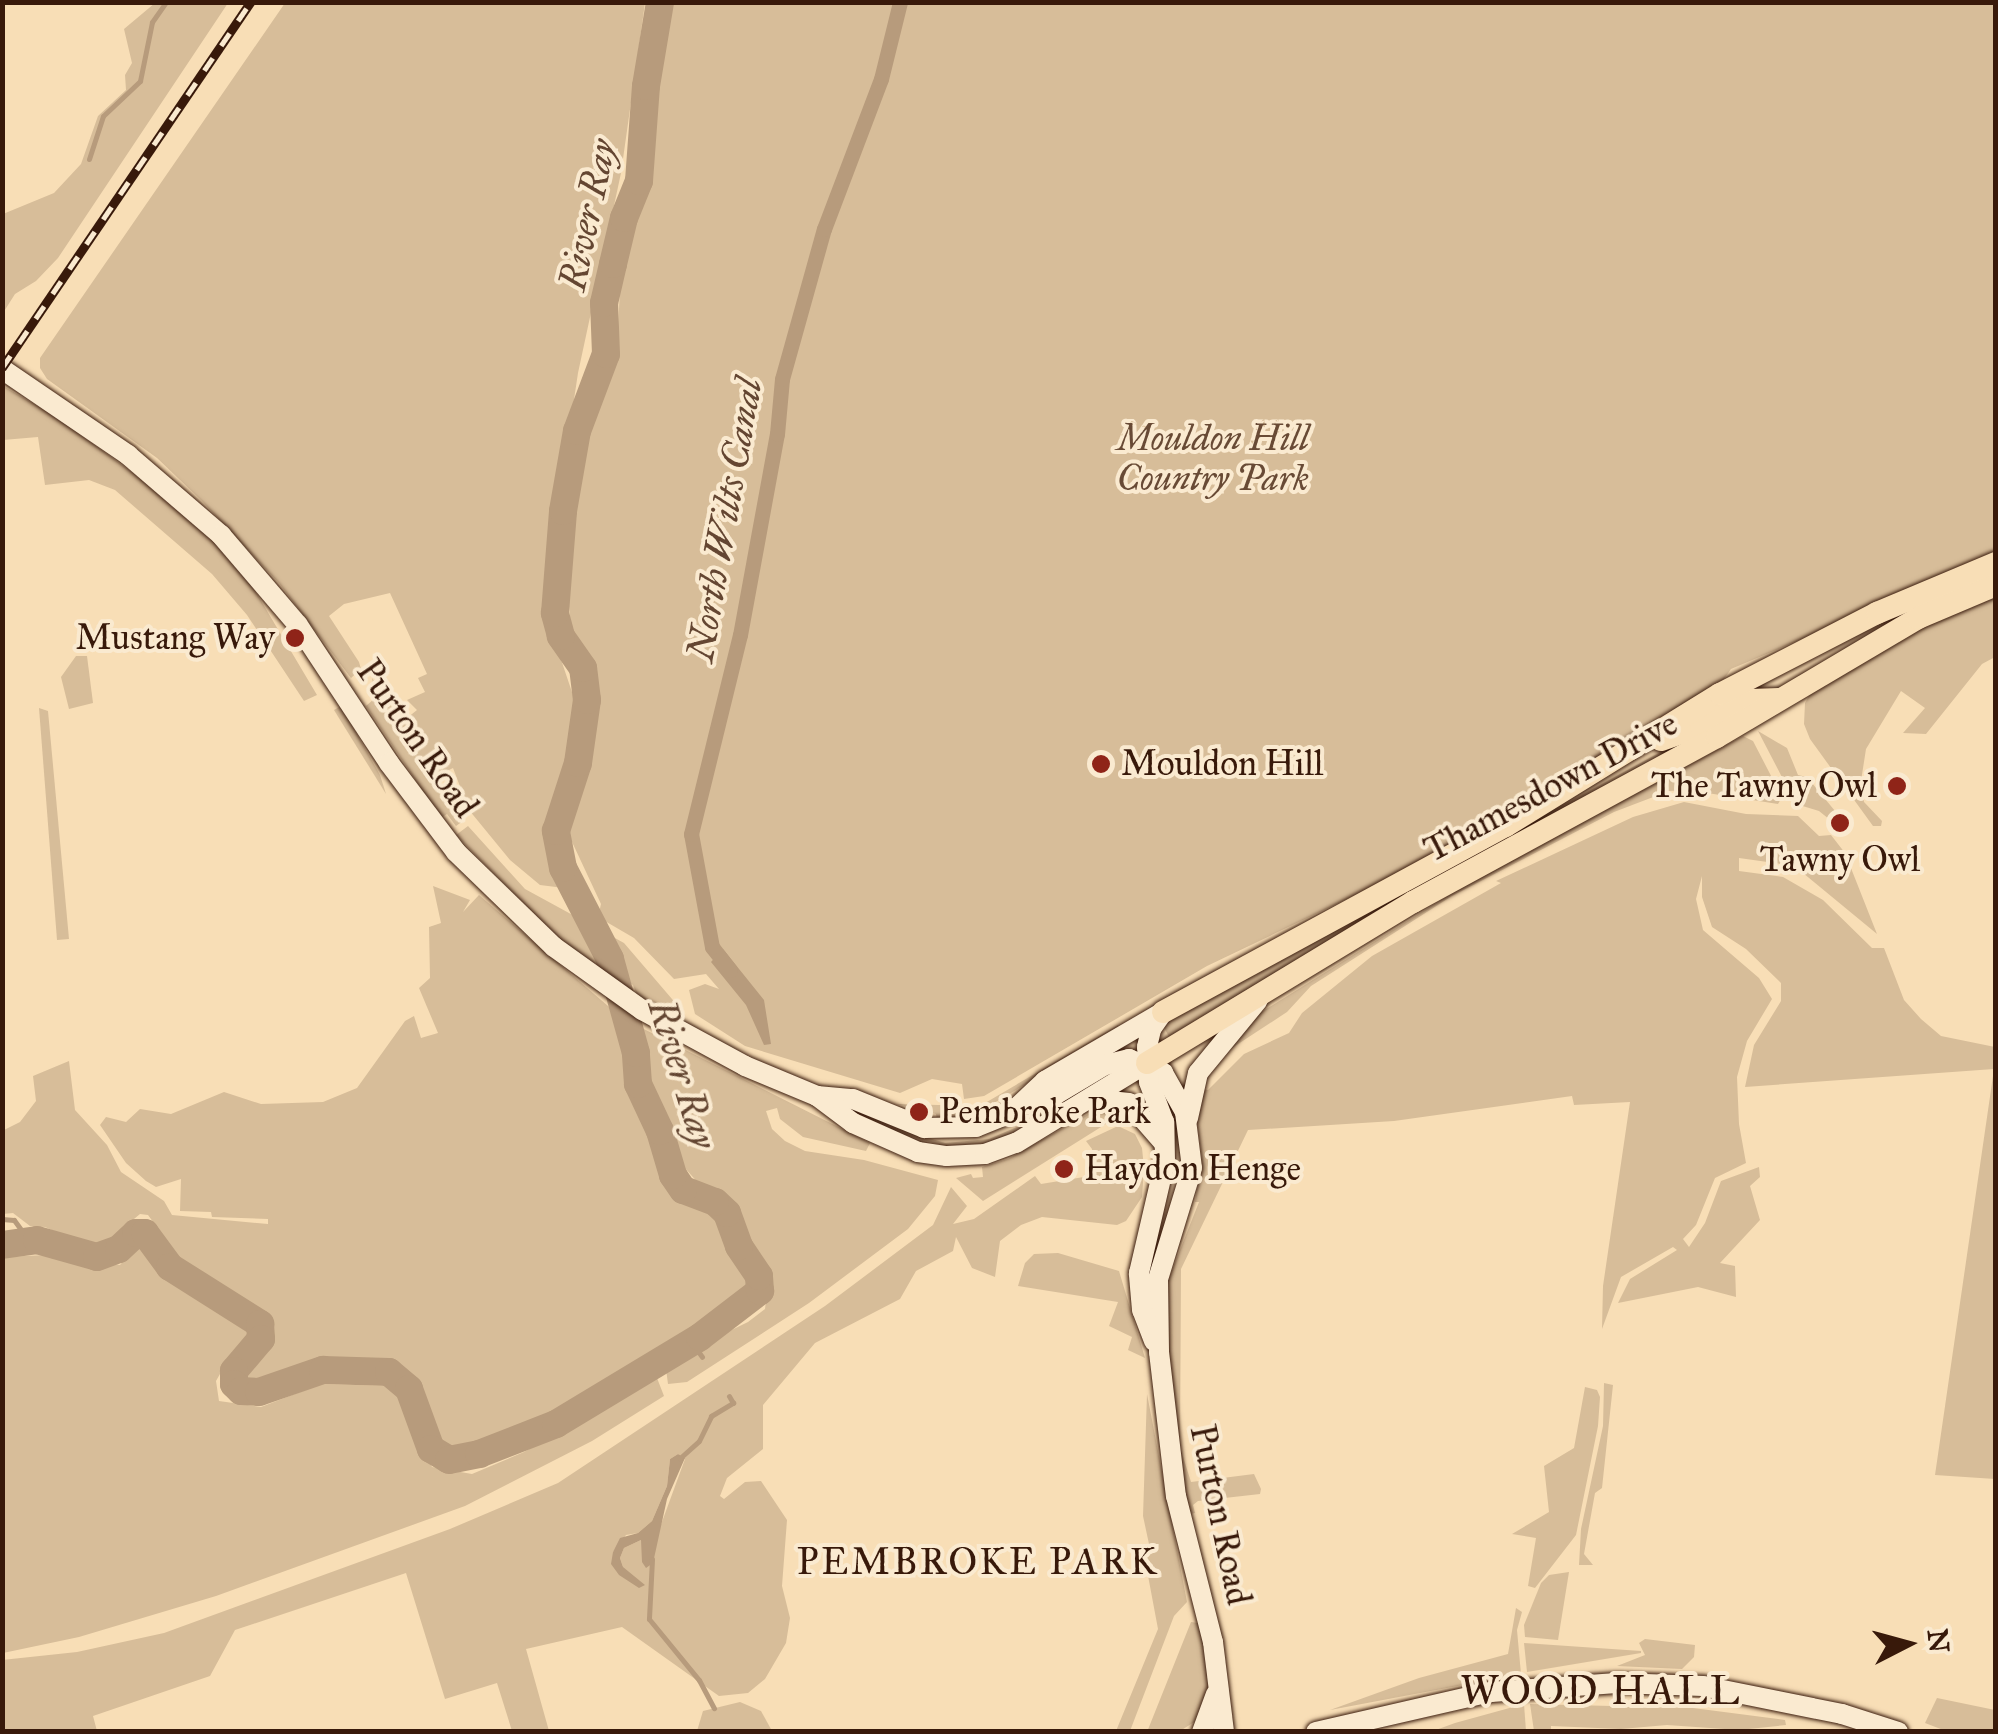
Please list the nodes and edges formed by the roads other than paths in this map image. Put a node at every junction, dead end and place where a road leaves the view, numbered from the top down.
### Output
1 (2, 369) edge
2 (1996, 563) edge
3 (1996, 586) edge
4 (1765, 690) junction
5 (1266, 991) junction
6 (1163, 1012) junction
7 (1147, 1064) junction
8 (817, 1096) junction
9 (1088, 1099) junction
10 (1026, 1103) junction
11 (1188, 1124) junction
12 (1164, 1143) junction
13 (1159, 1352) junction
14 (1217, 1692) junction
15 (1202, 1732) edge
16 (1224, 1732) edge
17 (1316, 1732) edge
18 (1898, 1732) edge

1 - 8 main road, Purton Road
2 - 4 main road, Thamesdown Drive
3 - 4 main road, Thamesdown Drive
4 - 5 main road, Thamesdown Drive
4 - 6 main road, Thamesdown Drive
5 - 7 main road, Thamesdown Drive
5 - 11 main road, Purton Road
6 - 7 main road
6 - 10 main road, Purton Road
7 - 9 main road, Purton Road
7 - 10 main road, Purton Road
7 - 11 main road, Purton Road
7 - 12 main road, Purton Road
8 - 9 main road, Purton Road
8 - 10 main road, Purton Road
9 - 12 main road
11 - 13 main road, Purton Road
12 - 13 main road, Purton Road
13 - 14 main road, Purton Road
14 - 15 main road, Purton Road
14 - 16 main road, Purton Road
17 - 18 main road

